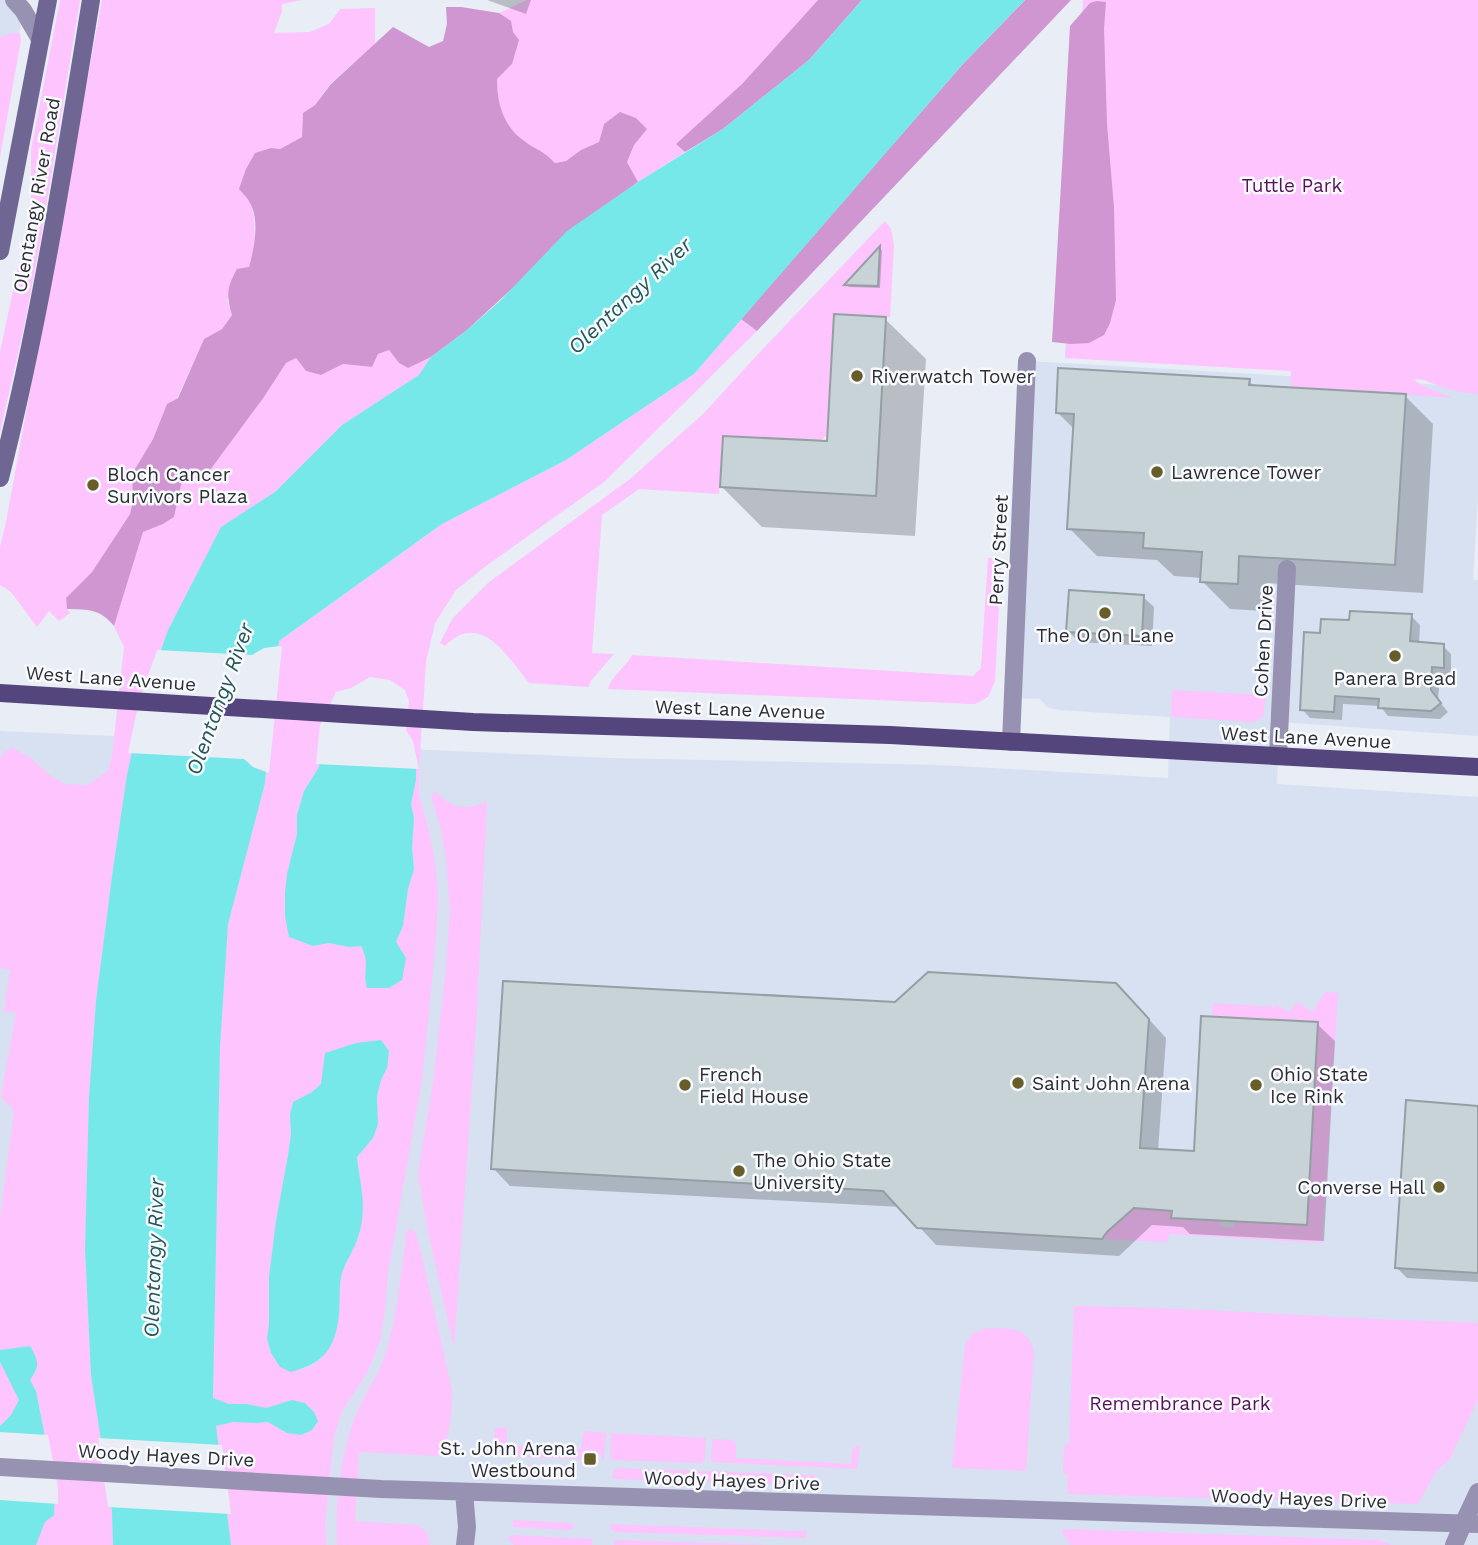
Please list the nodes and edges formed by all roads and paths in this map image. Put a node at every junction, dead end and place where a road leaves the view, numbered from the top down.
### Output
1 (14, 0) edge
2 (48, 0) edge
3 (91, 0) edge
4 (40, 38) junction
5 (0, 251) edge
6 (1027, 361) dead end
7 (0, 478) edge
8 (1287, 569) dead end
9 (0, 693) edge
10 (1011, 742) junction
11 (1278, 756) junction
12 (1478, 767) edge
13 (0, 1467) edge
14 (464, 1492) junction
15 (1478, 1492) edge
16 (1470, 1524) edge
17 (465, 1545) edge
18 (1454, 1545) edge

1 - 4 street
2 - 4 main road, Olentangy River Road
3 - 7 main road, Olentangy River Road
4 - 5 main road, Olentangy River Road
6 - 10 street, Perry Street
8 - 11 street, Cohen Drive
9 - 10 main road, West Lane Avenue
10 - 11 main road, West Lane Avenue
11 - 12 main road, West Lane Avenue
13 - 14 street, Woody Hayes Drive
14 - 16 street, Woody Hayes Drive
14 - 17 street
15 - 16 street
16 - 18 street

